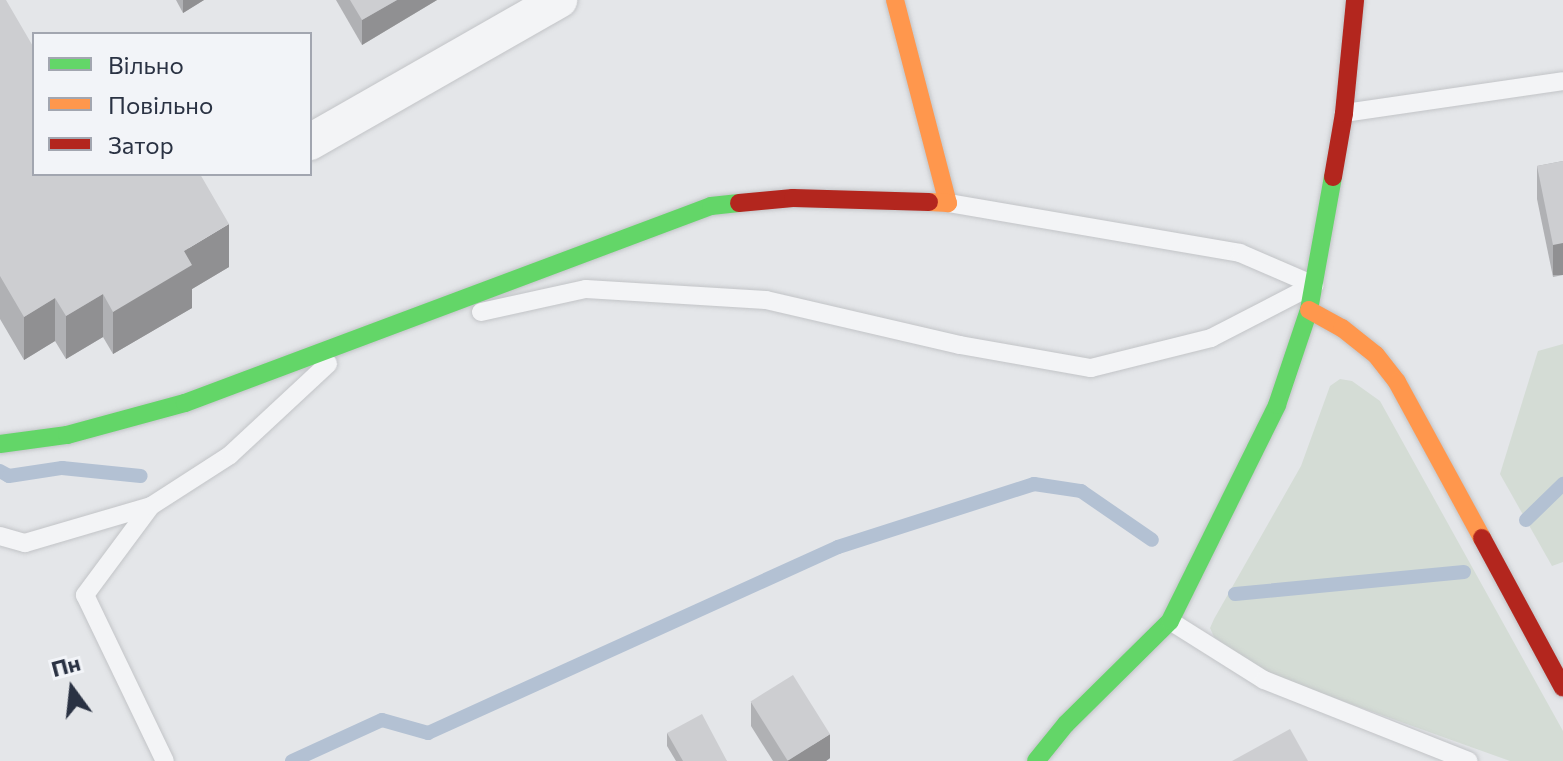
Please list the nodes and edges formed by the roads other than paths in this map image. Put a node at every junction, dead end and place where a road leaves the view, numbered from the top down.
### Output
1 (559, 0) edge
2 (895, 0) edge
3 (1355, 0) edge
4 (1563, 81) edge
5 (1344, 113) junction
6 (312, 141) edge
7 (948, 203) junction
8 (1314, 285) junction
9 (1309, 310) junction
10 (354, 339) junction
11 (0, 444) edge
12 (151, 506) junction
13 (0, 536) edge
14 (1170, 621) junction
15 (1563, 688) edge
16 (1066, 724) junction
17 (165, 761) edge
18 (1036, 761) edge
19 (1065, 761) edge
20 (1469, 761) edge

1 - 6 street
2 - 7 street
3 - 5 street
4 - 5 lane
5 - 8 street
7 - 8 lane
7 - 10 street
8 - 9 street
8 - 10 lane
9 - 14 street
9 - 15 street
10 - 11 street
10 - 12 lane
12 - 13 lane
12 - 17 lane
14 - 16 street
14 - 20 lane
16 - 18 street
16 - 19 street

